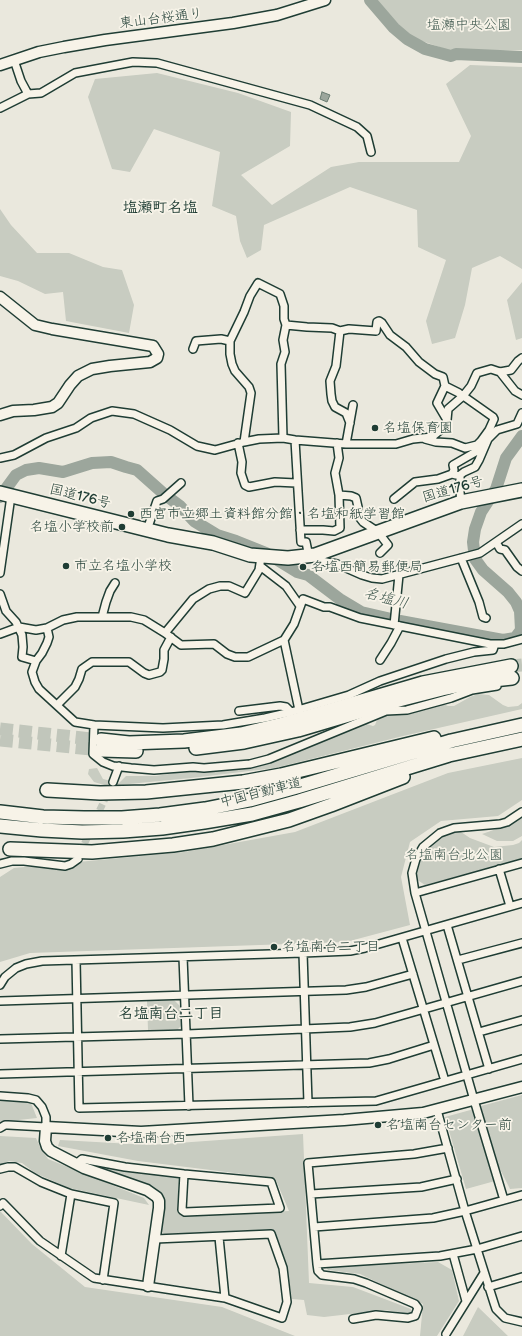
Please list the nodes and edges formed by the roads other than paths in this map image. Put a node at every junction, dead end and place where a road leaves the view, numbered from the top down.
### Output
1 (325, 0) edge
2 (14, 60) junction
3 (0, 65) edge
4 (28, 94) junction
5 (0, 108) edge
6 (371, 152) dead end
7 (0, 297) edge
8 (286, 324) junction
9 (340, 331) junction
10 (230, 341) junction
11 (193, 348) dead end
12 (522, 358) edge
13 (500, 372) junction
14 (445, 386) junction
15 (522, 395) edge
16 (463, 396) junction
17 (353, 405) dead end
18 (522, 413) edge
19 (0, 414) edge
20 (447, 420) junction
21 (350, 423) junction
22 (284, 438) junction
23 (423, 438) junction
24 (295, 440) junction
25 (481, 441) junction
26 (241, 443) junction
27 (337, 443) junction
28 (346, 444) junction
29 (0, 458) edge
30 (452, 474) junction
31 (460, 476) junction
32 (522, 480) edge
33 (181, 483) dead end
34 (296, 483) junction
35 (522, 490) edge
36 (5, 495) edge
37 (339, 495) junction
38 (394, 499) dead end
39 (461, 502) junction
40 (522, 524) edge
41 (146, 530) junction
42 (300, 530) junction
43 (378, 532) junction
44 (496, 542) junction
45 (380, 552) dead end
46 (312, 556) junction
47 (461, 558) junction
48 (260, 562) junction
49 (522, 571) edge
50 (0, 573) edge
51 (399, 575) junction
52 (115, 583) dead end
53 (0, 594) edge
54 (300, 606) junction
55 (102, 617) junction
56 (486, 618) dead end
57 (397, 626) junction
58 (20, 627) junction
59 (47, 628) junction
60 (165, 633) junction
61 (0, 634) edge
62 (171, 637) junction
63 (522, 638) edge
64 (284, 640) junction
65 (495, 644) junction
66 (380, 660) dead end
67 (36, 661) junction
68 (511, 676) joint
69 (57, 705) junction
70 (239, 710) dead end
71 (299, 710) junction
72 (291, 712) junction
73 (522, 722) edge
74 (94, 725) junction
75 (522, 725) edge
76 (522, 739) edge
77 (495, 744) junction
78 (101, 745) tunnel mouth
79 (119, 766) junction
80 (113, 782) tunnel mouth
81 (47, 790) dead end
82 (0, 812) edge
83 (522, 812) edge
84 (0, 826) edge
85 (10, 849) dead end
86 (78, 859) tunnel mouth
87 (522, 863) edge
88 (0, 864) edge
89 (499, 869) junction
90 (415, 893) junction
91 (522, 903) edge
92 (510, 906) junction
93 (447, 925) junction
94 (426, 931) junction
95 (402, 938) junction
96 (522, 943) edge
97 (303, 954) junction
98 (183, 957) junction
99 (76, 960) junction
100 (458, 960) junction
101 (413, 974) junction
102 (522, 981) edge
103 (0, 985) edge
104 (304, 992) junction
105 (185, 996) junction
106 (469, 997) junction
107 (77, 999) junction
108 (0, 1001) edge
109 (447, 1003) junction
110 (424, 1010) junction
111 (522, 1020) edge
112 (305, 1029) junction
113 (479, 1032) junction
114 (187, 1034) junction
115 (78, 1037) junction
116 (0, 1039) edge
117 (434, 1045) junction
118 (522, 1059) edge
119 (306, 1065) junction
120 (187, 1068) junction
121 (489, 1069) junction
122 (78, 1072) junction
123 (0, 1074) edge
124 (467, 1075) junction
125 (445, 1081) junction
126 (522, 1087) edge
127 (0, 1096) edge
128 (474, 1100) junction
129 (308, 1103) junction
130 (189, 1106) junction
131 (437, 1110) junction
132 (46, 1127) junction
133 (0, 1128) edge
134 (448, 1148) junction
135 (76, 1164) junction
136 (0, 1169) edge
137 (184, 1174) junction
138 (456, 1179) junction
139 (71, 1194) junction
140 (311, 1194) junction
141 (522, 1194) edge
142 (504, 1200) junction
143 (1, 1203) edge
144 (466, 1211) junction
145 (314, 1227) junction
146 (522, 1236) edge
147 (219, 1237) junction
148 (155, 1238) junction
149 (477, 1249) junction
150 (453, 1254) junction
151 (61, 1256) junction
152 (316, 1264) junction
153 (484, 1273) junction
154 (522, 1277) edge
155 (103, 1280) junction
156 (148, 1286) junction
157 (488, 1287) junction
158 (225, 1298) junction
159 (466, 1301) junction
160 (354, 1319) dead end
161 (522, 1322) edge
162 (446, 1334) dead end

1 - 2 street, 東山台桜通り
2 - 3 street, 東山台桜通り
2 - 4 street
4 - 5 street
4 - 6 street
7 - 19 street
8 - 9 street
8 - 10 street
8 - 22 street
9 - 14 street
9 - 21 street
10 - 11 street
10 - 26 street
12 - 13 street
13 - 15 street
13 - 16 street
14 - 16 street
14 - 20 street
16 - 20 street
16 - 25 street
17 - 21 street
18 - 31 street
20 - 23 street
21 - 28 street
22 - 24 street
22 - 26 street
23 - 25 street
23 - 28 street
24 - 27 street
24 - 34 street
25 - 30 street
26 - 29 street
26 - 34 street
27 - 28 street
27 - 37 street
30 - 31 street
30 - 38 street
31 - 39 street
32 - 35 street
33 - 41 street
34 - 42 street
35 - 39 highway, 国道176号
36 - 41 highway, 国道176号
36 - 50 street
37 - 42 street
37 - 43 street
39 - 43 highway, 国道176号
40 - 44 street
41 - 48 highway, 国道176号
42 - 46 street
43 - 45 street
43 - 46 highway, 国道176号
44 - 47 street
44 - 49 street
46 - 48 highway, 国道176号
46 - 51 street
47 - 51 street
47 - 56 street
48 - 54 street
48 - 60 street
51 - 57 street
52 - 55 street
53 - 58 street
54 - 57 street
54 - 64 street
55 - 59 street
55 - 60 street
57 - 65 street
57 - 66 street
58 - 59 street
58 - 61 street
58 - 67 street
59 - 67 street
60 - 62 street
62 - 64 street
62 - 69 street
63 - 65 street
64 - 71 street
65 - 71 street
67 - 69 street
68 - 78 highway
68 - 79 street
69 - 74 street
70 - 72 street
71 - 72 street
72 - 74 street
73 - 81 highway
74 - 79 street
75 - 82 highway, 中国自動車道
76 - 77 highway, 中国自動車道
77 - 84 highway, 中国自動車道
77 - 85 highway
79 - 80 street
83 - 90 street
86 - 88 street
87 - 89 street
89 - 90 street
89 - 92 street
90 - 94 street
91 - 92 street
92 - 93 street
93 - 94 street
93 - 100 street
94 - 95 street
94 - 109 street
95 - 97 street
95 - 101 street
96 - 100 street
97 - 98 street
97 - 104 street
98 - 99 street
98 - 105 street
99 - 103 street
99 - 107 street
100 - 106 street
101 - 104 street
101 - 110 street
102 - 106 street
104 - 105 street
104 - 112 street
105 - 107 street
105 - 114 street
106 - 109 street
106 - 113 street
107 - 108 street
107 - 115 street
109 - 110 street
109 - 124 street
110 - 112 street
110 - 117 street
111 - 113 street
112 - 114 street
112 - 119 street
113 - 121 street
114 - 115 street
114 - 120 street
115 - 116 street
115 - 122 street
117 - 119 street
117 - 125 street
118 - 121 street
119 - 120 street
119 - 129 street
120 - 122 street
120 - 130 street
121 - 124 street
122 - 123 street
122 - 130 street
124 - 125 street
124 - 128 street
125 - 129 street
126 - 128 street
127 - 132 street
128 - 131 street
128 - 142 street
129 - 130 street
131 - 132 street
131 - 134 street
132 - 133 street
132 - 135 street
134 - 138 street
134 - 140 street
135 - 137 street
135 - 148 street
136 - 139 street
137 - 137 street
138 - 140 street
138 - 144 street
139 - 151 street
139 - 155 street
140 - 145 street
141 - 142 street
142 - 144 street
143 - 151 street
144 - 145 street
144 - 149 street
145 - 152 street
146 - 149 street
147 - 148 street
147 - 158 street
147 - 158 street
148 - 156 street
149 - 150 street
149 - 153 street
150 - 152 street
150 - 159 street
151 - 155 street
152 - 160 street
153 - 157 street
153 - 159 street
154 - 157 street
155 - 156 street
156 - 158 street
157 - 161 street
159 - 162 street

